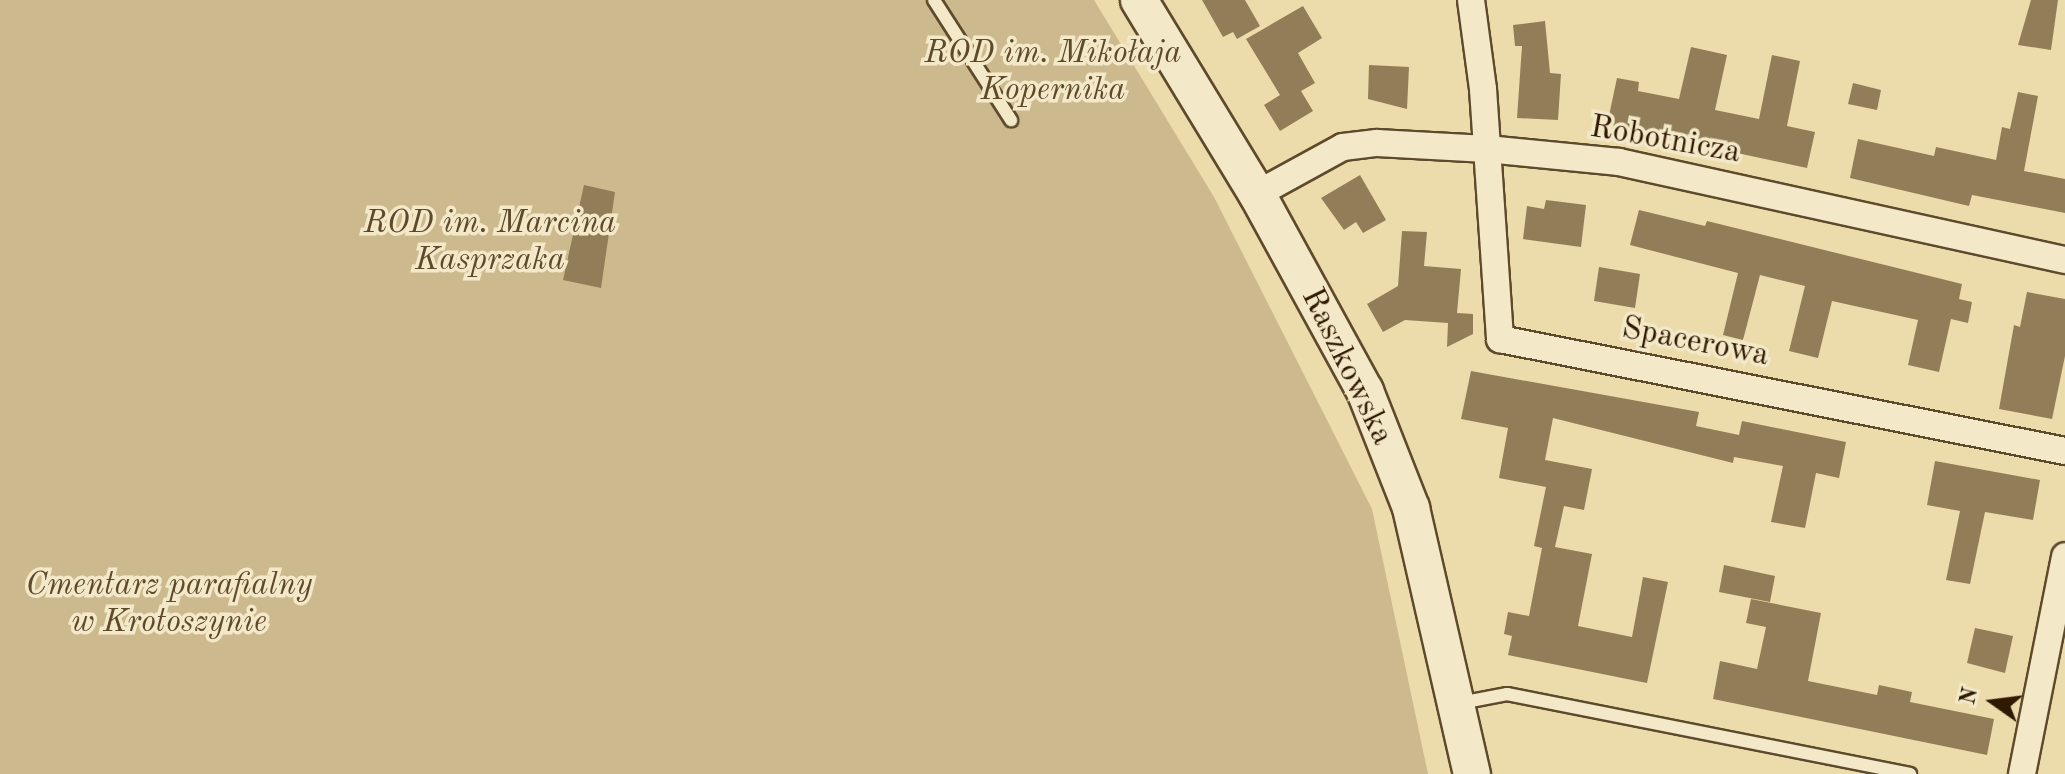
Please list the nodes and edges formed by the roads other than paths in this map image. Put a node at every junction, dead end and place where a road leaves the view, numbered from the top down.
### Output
1 (934, 0) edge
2 (1139, 0) edge
3 (1471, 0) edge
4 (1011, 120) dead end
5 (1487, 149) junction
6 (1257, 194) junction
7 (2065, 260) edge
8 (2065, 451) edge
9 (2065, 556) edge
10 (1457, 704) junction
11 (1475, 772) edge
12 (1910, 774) edge
13 (2022, 774) edge

1 - 4 lane
2 - 6 street, Raszkowska
3 - 5 street
5 - 6 street, Robotnicza
5 - 7 street, Robotnicza
5 - 8 street, Spacerowa
6 - 10 street, Raszkowska
9 - 13 street
10 - 11 street, Raszkowska
10 - 12 lane

